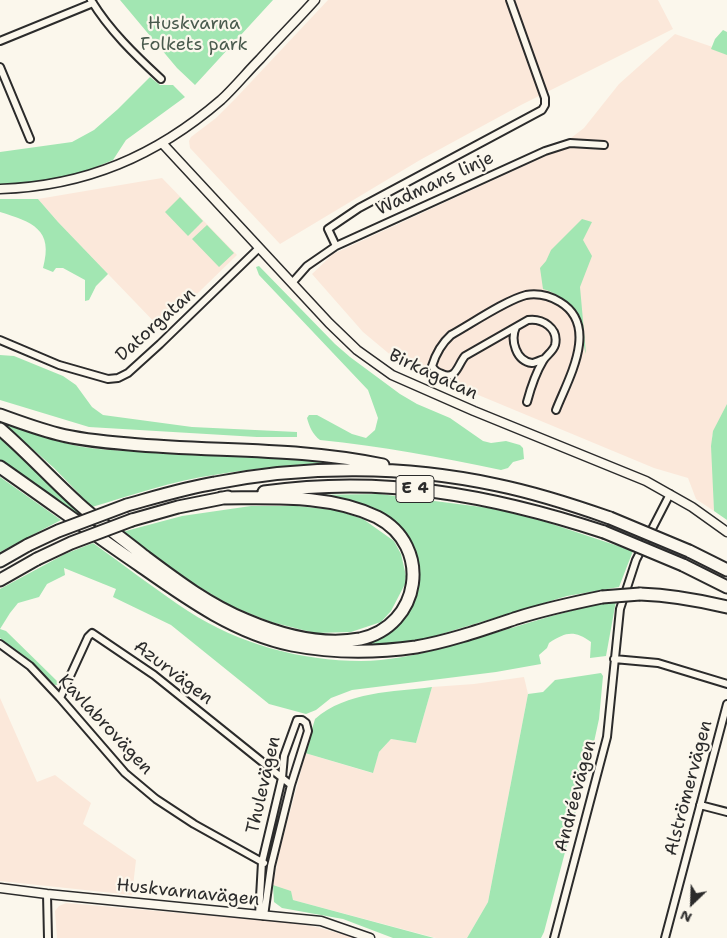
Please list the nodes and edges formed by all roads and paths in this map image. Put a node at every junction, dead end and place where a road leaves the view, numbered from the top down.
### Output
1 (315, 0) edge
2 (510, 0) edge
3 (92, 2) edge
4 (0, 41) edge
5 (0, 67) edge
6 (161, 79) dead end
7 (30, 139) dead end
8 (162, 143) junction
9 (604, 145) dead end
10 (0, 189) edge
11 (336, 246) junction
12 (259, 248) junction
13 (292, 283) junction
14 (517, 326) junction
15 (0, 340) edge
16 (544, 359) junction
17 (527, 402) dead end
18 (556, 410) dead end
19 (0, 415) edge
20 (0, 429) edge
21 (0, 467) edge
22 (419, 473) junction
23 (670, 494) junction
24 (221, 498) junction
25 (727, 532) edge
26 (0, 561) edge
27 (727, 570) edge
28 (0, 580) edge
29 (727, 587) edge
30 (727, 607) edge
31 (0, 644) edge
32 (614, 659) junction
33 (727, 684) edge
34 (60, 698) junction
35 (727, 704) edge
36 (282, 778) junction
37 (291, 785) junction
38 (700, 805) junction
39 (727, 812) edge
40 (262, 862) junction
41 (271, 866) junction
42 (0, 888) edge
43 (47, 894) junction
44 (261, 916) junction
45 (48, 938) edge
46 (370, 938) edge
47 (554, 938) edge
48 (665, 938) edge

1 - 8 street
2 - 11 street
3 - 4 street
3 - 6 street
5 - 7 street
8 - 10 street
8 - 12 street, Birkagatan
9 - 11 street, Wadmans linje
11 - 13 street, Wadmans linje
12 - 13 street, Birkagatan
12 - 15 street, Datorgatan
13 - 23 street, Birkagatan
14 - 16 street
14 - 16 street
14 - 18 street
16 - 17 street
19 - 22 highway
20 - 24 highway
21 - 30 highway, bridge
22 - 26 highway, E 4, bridge
22 - 27 highway, E 4, bridge
23 - 25 street, Birkagatan
23 - 32 street, Andréevägen
24 - 28 highway, E 4, bridge
24 - 29 highway, E 4, bridge
31 - 34 street, Kavlabrovägen
32 - 33 street
32 - 47 street, Andréevägen
34 - 36 street, Azurvägen
34 - 40 street, Kavlabrovägen
35 - 38 street, Alströmervägen
36 - 37 street, Azurvägen
36 - 37 street, Thulevägen
36 - 40 street, Thulevägen
37 - 41 street, Thulevägen
38 - 39 street
38 - 48 street, Alströmervägen
40 - 41 street, Kavlabrovägen
40 - 44 street, Thulevägen
41 - 44 street, Thulevägen
42 - 43 street, Huskvarnavägen
43 - 44 street, Huskvarnavägen
43 - 45 street
44 - 46 street, Huskvarnavägen

